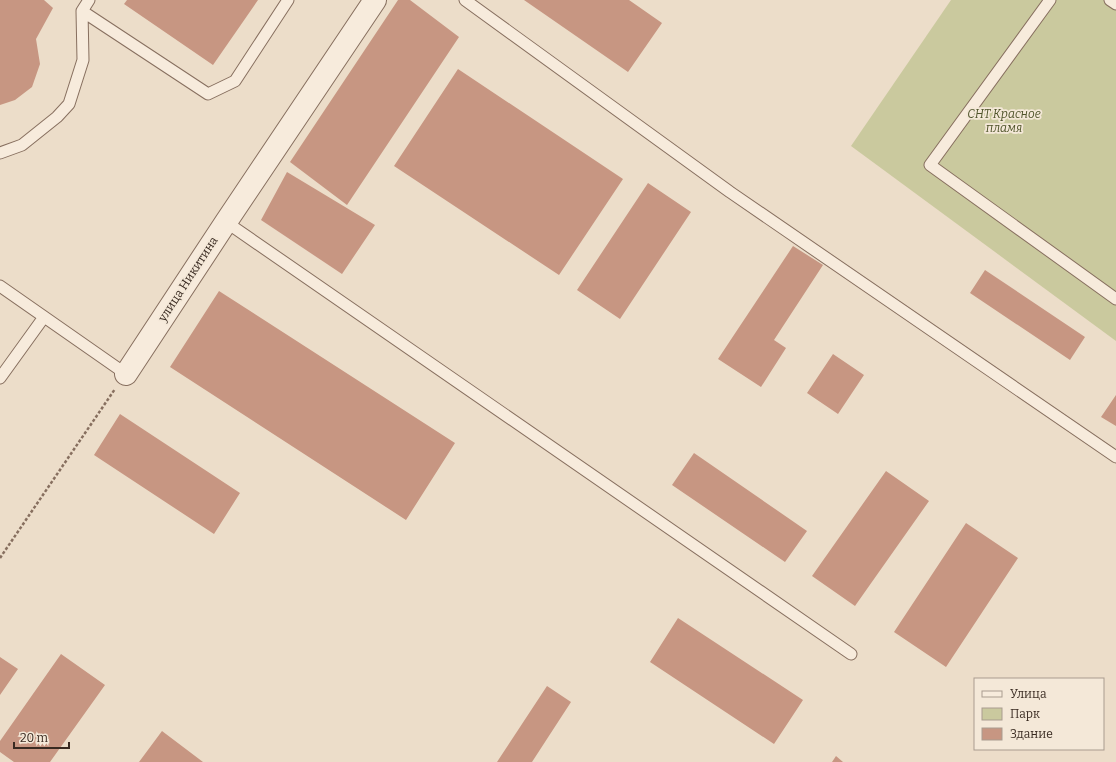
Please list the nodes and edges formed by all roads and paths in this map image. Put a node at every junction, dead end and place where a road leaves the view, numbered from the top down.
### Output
1 (89, 0) edge
2 (288, 0) edge
3 (375, 0) edge
4 (465, 0) edge
5 (1050, 0) edge
6 (1110, 0) edge
7 (1116, 4) edge
8 (82, 11) junction
9 (0, 153) edge
10 (226, 222) junction
11 (0, 286) edge
12 (1116, 299) edge
13 (44, 317) junction
14 (126, 374) junction
15 (0, 378) edge
16 (1116, 457) edge
17 (0, 558) edge
18 (852, 654) dead end

1 - 8 lane
2 - 8 lane
3 - 10 street, улица Никитина
4 - 16 lane
5 - 12 lane
6 - 7 lane
8 - 9 lane
10 - 14 street, улица Никитина
10 - 18 lane
11 - 13 lane
13 - 14 lane
13 - 15 lane
14 - 17 path

